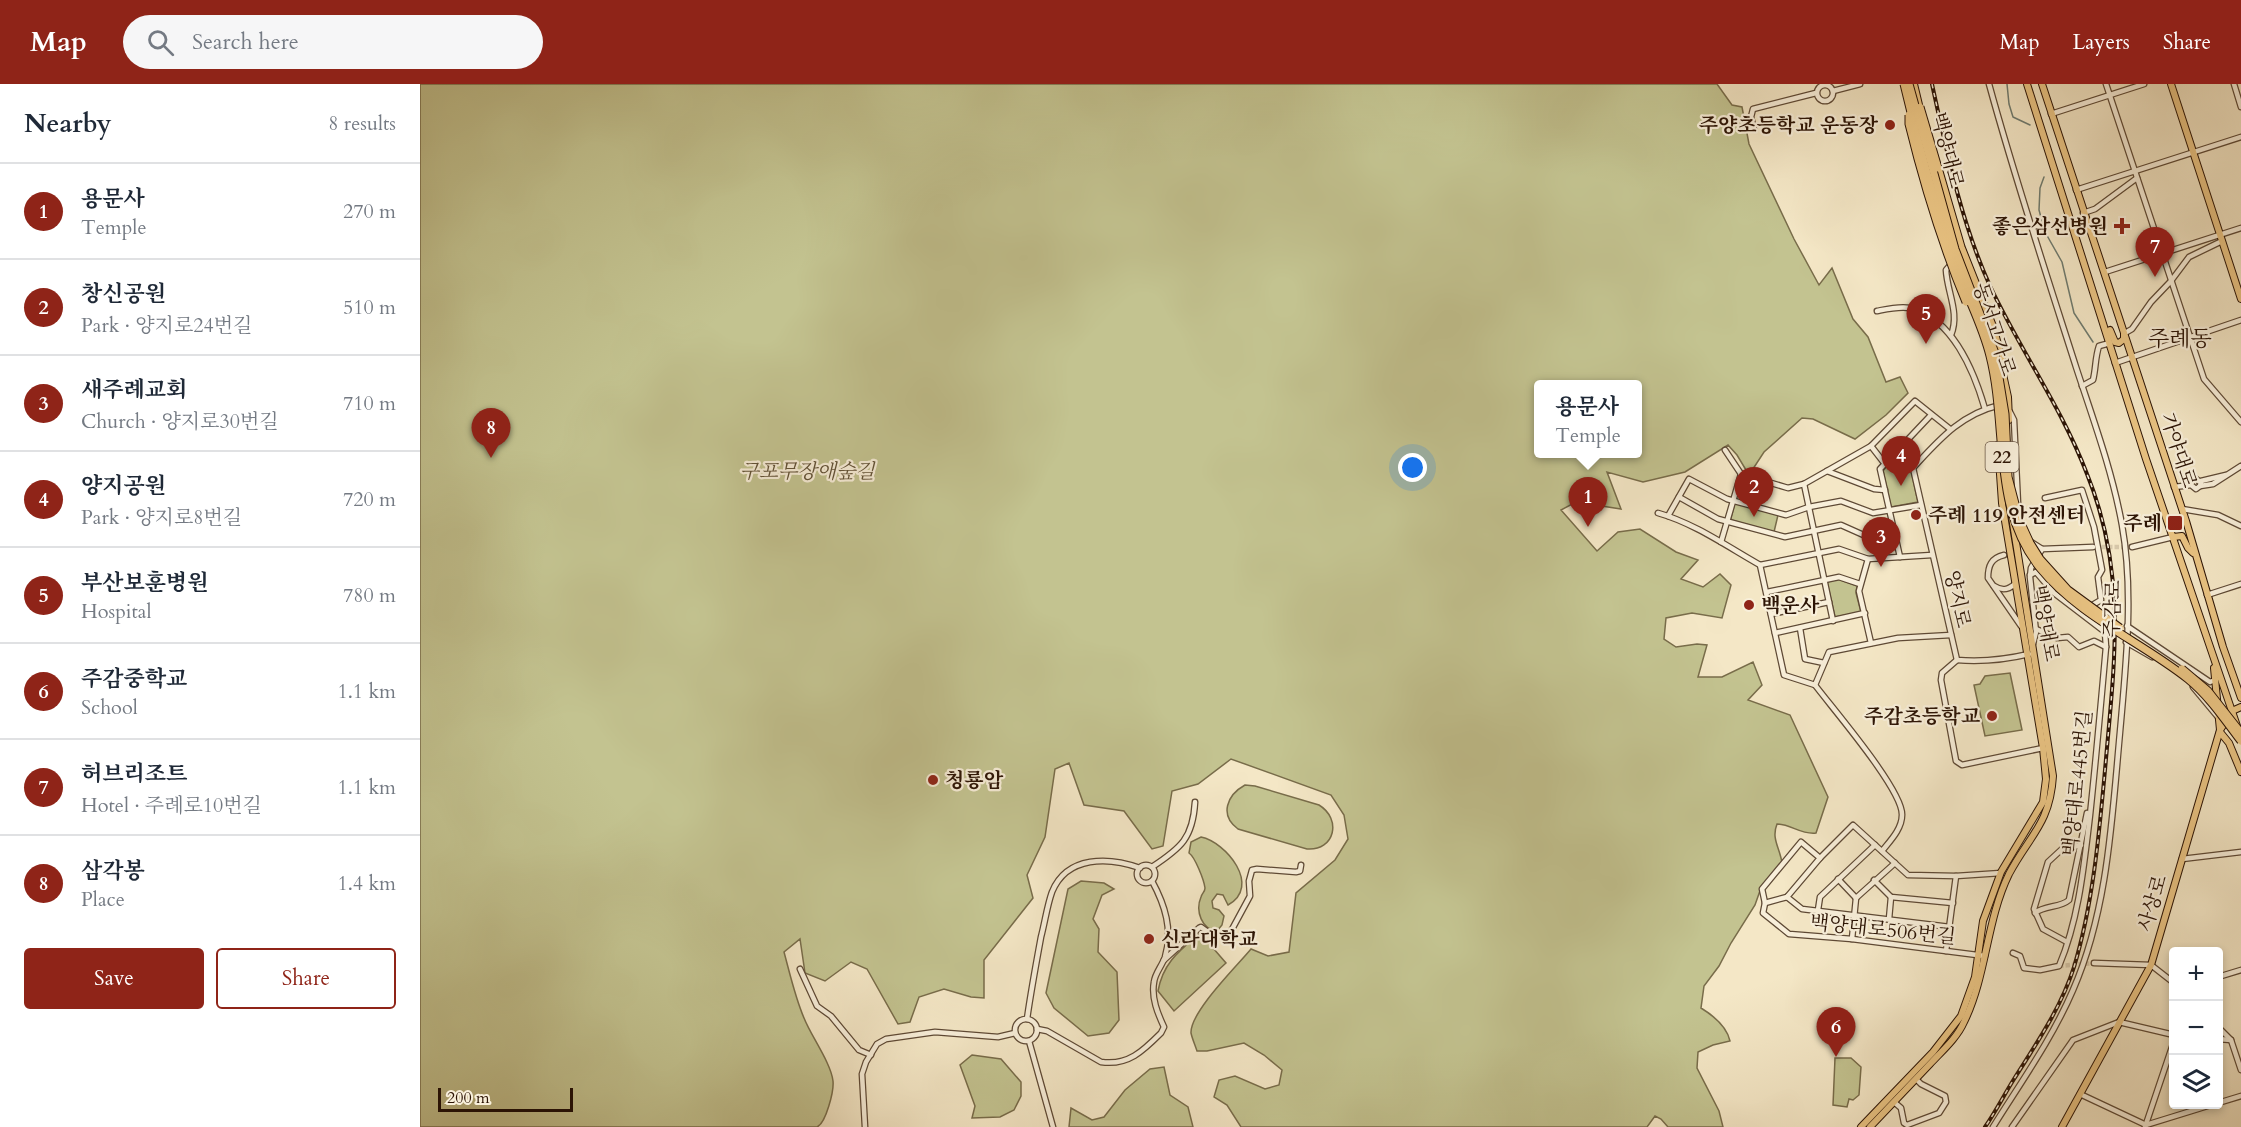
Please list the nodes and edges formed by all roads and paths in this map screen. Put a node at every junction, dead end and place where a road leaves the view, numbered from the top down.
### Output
1 (1860, 84) edge
2 (1903, 84) edge
3 (1912, 84) edge
4 (1989, 84) edge
5 (2027, 84) edge
6 (2042, 84) edge
7 (2106, 84) edge
8 (2144, 84) edge
9 (2171, 84) edge
10 (2234, 84) edge
11 (1833, 91) junction
12 (1816, 93) junction
13 (2109, 95) junction
14 (1908, 102) junction
15 (2241, 106) edge
16 (2051, 114) junction
17 (1754, 129) dead end
18 (2241, 137) edge
19 (2193, 152) junction
20 (2135, 171) junction
21 (2137, 178) junction
22 (2076, 190) junction
23 (2083, 213) junction
24 (2241, 228) edge
25 (2221, 238) junction
26 (2162, 254) junction
27 (1952, 262) junction
28 (2105, 272) junction
29 (2171, 281) junction
30 (2241, 299) edge
31 (1877, 311) dead end
32 (2241, 320) edge
33 (2104, 323) junction
34 (2125, 333) junction
35 (1951, 335) junction
36 (2190, 338) junction
37 (2110, 343) junction
38 (2132, 358) junction
39 (2002, 360) joint
40 (1988, 361) joint
41 (2115, 363) junction
42 (2005, 380) junction
43 (1994, 382) junction
44 (2082, 386) junction
45 (2008, 405) junction
46 (1997, 406) junction
47 (1985, 409) junction
48 (1931, 415) junction
49 (2241, 422) edge
50 (1950, 429) junction
51 (1871, 446) junction
52 (1725, 450) dead end
53 (1885, 464) junction
54 (2241, 466) edge
55 (1913, 468) junction
56 (1827, 471) junction
57 (1741, 474) junction
58 (1804, 484) junction
59 (2200, 484) junction
60 (2191, 485) junction
61 (2174, 487) junction
62 (1885, 490) junction
63 (1679, 497) junction
64 (2045, 498) dead end
65 (1733, 500) junction
66 (1921, 505) junction
67 (1809, 507) junction
68 (2182, 509) junction
69 (1890, 511) junction
70 (1658, 513) dead end
71 (1668, 516) junction
72 (1727, 521) junction
73 (2241, 525) edge
74 (1814, 530) junction
75 (1895, 534) junction
76 (2173, 537) junction
77 (1721, 542) junction
78 (2093, 547) tunnel mouth
79 (2132, 547) tunnel mouth
80 (2042, 549) junction
81 (2022, 551) dead end
82 (1818, 552) junction
83 (2194, 553) junction
84 (1932, 555) junction
85 (2004, 555) dead end
86 (1900, 557) junction
87 (1868, 559) junction
88 (1760, 565) junction
89 (2030, 575) junction
90 (1824, 580) junction
91 (1990, 584) junction
92 (2015, 584) junction
93 (2241, 584) edge
94 (1860, 585) junction
95 (1767, 592) junction
96 (2207, 595) junction
97 (1829, 602) junction
98 (1864, 613) junction
99 (1771, 614) junction
100 (2079, 614) junction
101 (1833, 621) junction
102 (2127, 626) junction
103 (1800, 628) junction
104 (2036, 629) junction
105 (2025, 630) junction
106 (1775, 633) junction
107 (1951, 635) junction
108 (2126, 642) junction
109 (1871, 643) junction
110 (2033, 644) junction
111 (2106, 646) junction
112 (2032, 654) junction
113 (2212, 656) junction
114 (1957, 660) junction
115 (1824, 663) junction
116 (2231, 669) junction
117 (2241, 679) edge
118 (2215, 680) junction
119 (1815, 685) junction
120 (2241, 698) edge
121 (2241, 707) edge
122 (2232, 711) junction
123 (2220, 719) junction
124 (2220, 731) junction
125 (2241, 737) edge
126 (2043, 748) junction
127 (2241, 772) edge
128 (2093, 786) junction
129 (1195, 802) dead end
130 (1875, 845) junction
131 (2086, 845) junction
132 (2080, 846) junction
133 (1882, 851) junction
134 (2241, 852) edge
135 (1820, 858) junction
136 (2182, 859) junction
137 (1895, 863) junction
138 (1301, 865) dead end
139 (1152, 867) junction
140 (1140, 868) junction
141 (2001, 873) junction
142 (2010, 873) junction
143 (1956, 876) junction
144 (1838, 879) junction
145 (1874, 880) junction
146 (1152, 881) junction
147 (1787, 897) junction
148 (1891, 897) junction
149 (1856, 898) junction
150 (1765, 903) junction
151 (1953, 903) junction
152 (1818, 910) junction
153 (2035, 913) junction
154 (1854, 916) junction
155 (1889, 919) junction
156 (1950, 927) junction
157 (1852, 939) junction
158 (2067, 942) junction
159 (1946, 951) junction
160 (2013, 952) dead end
161 (1981, 955) junction
162 (1164, 960) junction
163 (2094, 963) tunnel mouth
164 (2151, 965) junction
165 (800, 969) dead end
166 (2241, 970) edge
167 (2223, 975) edge
168 (2169, 979) edge
169 (1027, 1019) junction
170 (2119, 1022) junction
171 (1037, 1029) junction
172 (2223, 1032) edge
173 (1015, 1033) junction
174 (2169, 1034) edge
175 (2223, 1039) edge
176 (2231, 1040) junction
177 (1029, 1041) junction
178 (871, 1054) junction
179 (2169, 1055) edge
180 (2241, 1070) edge
181 (1916, 1079) junction
182 (2080, 1094) junction
183 (2241, 1096) edge
184 (2223, 1101) edge
185 (1894, 1102) junction
186 (2198, 1109) edge
187 (2145, 1126) edge
188 (865, 1127) edge
189 (1053, 1127) edge
190 (1861, 1127) edge
191 (1870, 1127) edge
192 (1993, 1127) edge
193 (2012, 1127) edge
194 (2062, 1127) edge

1 - 11 street
2 - 14 highway, 동서고가로 / 22, bridge
2 - 27 main road, 백양대로
3 - 39 highway, bridge
3 - 42 main road, 백양대로
3 - 125 highway, 동서고가로 / 22, bridge
4 - 44 street, 주감로
5 - 33 main road, 가야대로
6 - 16 main road, 가야대로
7 - 13 street
8 - 13 street
9 - 19 main road
10 - 15 street
11 - 12 street
11 - 12 street
12 - 17 street
13 - 16 street
13 - 20 street
14 - 40 highway, bridge
14 - 125 highway, 동서고가로 / 22, bridge
16 - 22 main road, 가야대로
18 - 19 street
19 - 20 street
19 - 25 main road
20 - 21 street
20 - 22 street
21 - 23 street
21 - 26 street
22 - 23 main road, 가야대로
23 - 28 main road, 가야대로
24 - 25 street
25 - 26 street
25 - 29 street
25 - 30 main road
26 - 28 street
26 - 29 street
27 - 35 street
27 - 43 main road, 백양대로
28 - 34 main road, 가야대로
29 - 34 street
29 - 36 street
31 - 35 street
32 - 36 street
33 - 34 main road
33 - 37 main road, 가야대로
34 - 38 main road, 가야대로
35 - 47 street
36 - 38 street
36 - 49 street
37 - 41 main road, 가야대로
37 - 44 street
38 - 41 street
38 - 61 main road, 가야대로
39 - 42 main road
40 - 43 main road
41 - 76 main road, 가야대로
42 - 45 main road, 백양대로
43 - 46 main road, 백양대로
44 - 102 street, 주감로
45 - 46 street
45 - 80 street
45 - 110 main road, 백양대로
46 - 47 street
46 - 92 main road, 백양대로
47 - 50 street
48 - 50 street
48 - 51 street
48 - 53 street
50 - 55 street
51 - 53 street
51 - 56 street
52 - 57 street
53 - 55 street
53 - 62 street
54 - 59 street
55 - 66 street, 양지로
56 - 58 street
56 - 62 street
57 - 58 street
57 - 65 street
58 - 67 street
59 - 60 street
59 - 60 street
60 - 61 street
61 - 68 main road, 가야대로
62 - 69 street
63 - 65 street
63 - 71 street
63 - 72 street
64 - 100 street
65 - 67 street
65 - 72 street
66 - 69 street
66 - 84 street, 양지로
67 - 69 street
67 - 74 street
68 - 73 street
68 - 83 main road, 가야대로
69 - 75 street
70 - 71 street
71 - 77 street
72 - 74 street
72 - 77 street
74 - 75 street
74 - 82 street
75 - 86 street
76 - 79 street
76 - 83 main road
76 - 113 main road, 가야대로
77 - 88 street
78 - 80 street
80 - 81 street
80 - 89 street
82 - 87 street
82 - 88 street
82 - 90 street
83 - 96 main road, 가야대로
84 - 86 street
84 - 107 street, 양지로
85 - 91 street
86 - 87 street
87 - 94 street
88 - 95 street
89 - 100 street
89 - 104 street
90 - 94 street
90 - 95 street
90 - 97 street
91 - 92 street
91 - 105 street
92 - 105 main road, 백양대로
93 - 96 street
94 - 98 street
95 - 99 street
96 - 116 main road, 가야대로
97 - 99 street
97 - 101 street
98 - 101 street
98 - 109 street
99 - 106 street
100 - 111 street
101 - 103 street
102 - 108 street, 주감로
102 - 118 street
103 - 106 street
103 - 115 street
104 - 110 street
104 - 111 street
105 - 112 main road, 백양대로
106 - 119 street
107 - 109 street
107 - 114 street, 양지로
108 - 123 street
108 - 192 street, 주감로
109 - 115 street
110 - 112 main road, 백양대로
111 - 128 street, 백양대로445번길
112 - 114 street
112 - 126 main road, 백양대로
112 - 142 main road, 백양대로
113 - 118 main road
113 - 122 main road, 가야대로
114 - 126 street
115 - 119 street
116 - 117 main road
116 - 120 main road, 가야대로
118 - 123 main road
119 - 133 street
121 - 122 main road
122 - 124 main road, 사상로
122 - 125 main road, 가야대로
123 - 124 main road
124 - 127 main road
124 - 136 main road, 사상로
126 - 141 main road, 백양대로
128 - 131 street, 백양대로445번길
128 - 132 street
129 - 139 street
130 - 133 street
130 - 135 street
130 - 144 street
131 - 132 street
131 - 158 street, 백양대로445번길
132 - 153 street
132 - 153 street
133 - 137 street
134 - 136 street
135 - 147 street
135 - 150 street
136 - 164 main road, 사상로
137 - 143 street
137 - 145 street
138 - 162 street
139 - 140 street
139 - 146 street
140 - 146 street
140 - 169 street
141 - 142 street
141 - 143 street
141 - 161 main road, 백양대로
142 - 161 main road, 백양대로
143 - 151 street
144 - 149 street
144 - 152 street
145 - 148 street
145 - 149 street
146 - 162 street
147 - 150 street
147 - 152 street
148 - 151 street
148 - 155 street
149 - 154 street
150 - 157 street, 백양대로506번길
151 - 156 street
152 - 154 street
153 - 158 street
154 - 155 street
154 - 157 street
155 - 156 street
156 - 159 street
157 - 159 street, 백양대로506번길
158 - 160 street, 백양대로445번길
159 - 161 street, 백양대로506번길
161 - 181 main road, 백양대로
161 - 190 main road, 백양대로
162 - 171 street
163 - 164 street
164 - 168 street
164 - 170 main road, 사상로
165 - 178 street
166 - 167 street
169 - 171 street
169 - 173 street
170 - 174 street
170 - 182 main road, 사상로
170 - 193 street
171 - 177 street
172 - 176 street
173 - 177 street
173 - 178 street
175 - 176 street
176 - 180 street
177 - 189 street
178 - 188 street
179 - 187 street
181 - 185 main road, 백양대로
181 - 185 street
182 - 187 street
182 - 194 main road, 사상로
183 - 184 street
185 - 191 main road, 백양대로
186 - 187 street

